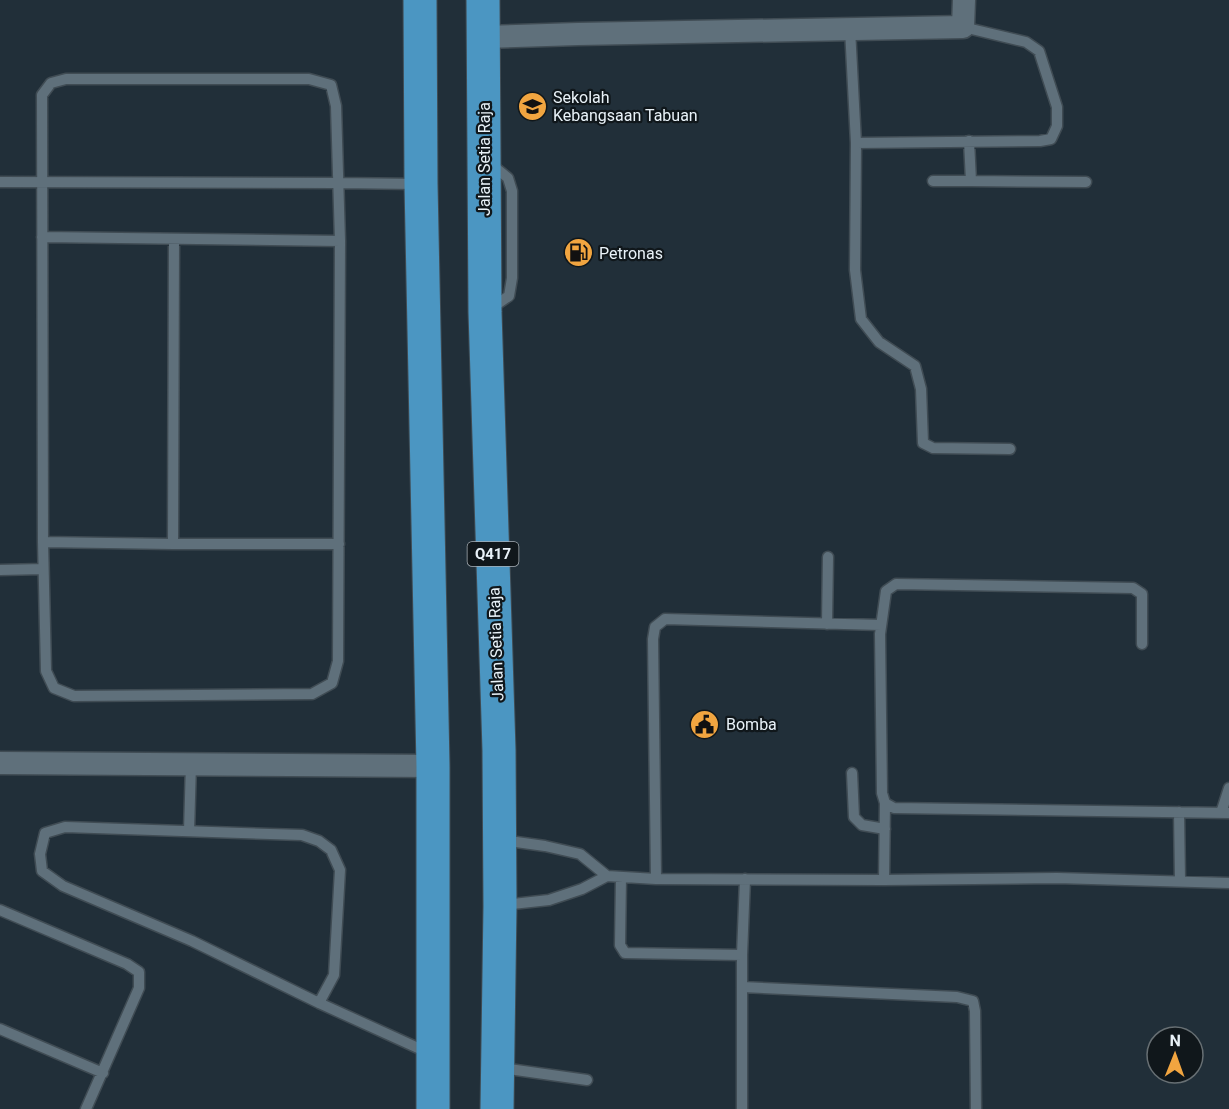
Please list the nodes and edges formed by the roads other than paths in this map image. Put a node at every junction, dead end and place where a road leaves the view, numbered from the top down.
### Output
1 (420, 0) edge
2 (483, 0) edge
3 (964, 0) edge
4 (963, 27) junction
5 (850, 29) junction
6 (483, 37) junction
7 (969, 141) junction
8 (856, 143) junction
9 (933, 181) dead end
10 (971, 181) junction
11 (0, 182) edge
12 (42, 182) junction
13 (1086, 182) dead end
14 (338, 183) junction
15 (421, 184) junction
16 (42, 237) junction
17 (174, 239) junction
18 (340, 241) junction
19 (1010, 448) dead end
20 (43, 542) junction
21 (172, 544) junction
22 (339, 544) junction
23 (828, 557) dead end
24 (43, 569) junction
25 (0, 570) edge
26 (827, 624) junction
27 (881, 625) junction
28 (1142, 644) dead end
29 (0, 763) edge
30 (191, 764) junction
31 (433, 766) junction
32 (852, 773) dead end
33 (1229, 788) edge
34 (885, 803) junction
35 (1179, 812) junction
36 (1225, 813) edge
37 (885, 828) junction
38 (189, 831) junction
39 (500, 840) junction
40 (607, 876) junction
41 (621, 877) junction
42 (656, 879) junction
43 (745, 879) junction
44 (884, 880) junction
45 (1180, 881) junction
46 (1229, 883) edge
47 (500, 906) junction
48 (0, 910) edge
49 (742, 955) junction
50 (742, 987) junction
51 (319, 1003) junction
52 (0, 1029) edge
53 (434, 1055) junction
54 (498, 1068) junction
55 (103, 1073) junction
56 (587, 1080) dead end
57 (86, 1109) edge
58 (433, 1109) edge
59 (498, 1109) edge
60 (742, 1109) edge
61 (976, 1109) edge

1 - 15 highway
2 - 6 highway, Jalan Setia Raja / Q417
3 - 4 street
4 - 5 street
4 - 7 lane
5 - 6 street
5 - 8 lane
6 - 39 highway, Jalan Setia Raja / Q417
7 - 8 lane
7 - 10 lane
8 - 19 lane
9 - 10 lane
10 - 13 lane
11 - 12 lane
12 - 14 lane
12 - 14 lane
12 - 16 lane
14 - 15 lane
14 - 18 lane
15 - 31 highway
16 - 17 lane
16 - 20 lane
17 - 18 lane
17 - 21 lane
18 - 22 lane
20 - 21 lane
20 - 24 lane
21 - 22 lane
22 - 24 lane
23 - 26 lane
24 - 25 lane
26 - 27 lane
26 - 42 lane
27 - 28 lane
27 - 34 lane
29 - 30 street
30 - 31 street
30 - 38 lane
31 - 53 highway
32 - 37 lane
33 - 36 lane
34 - 35 lane
34 - 37 lane
35 - 36 lane
35 - 45 lane
37 - 44 lane
38 - 51 lane
38 - 51 lane
39 - 40 lane
39 - 47 highway, Jalan Setia Raja / Q417
40 - 41 lane
40 - 47 lane
41 - 42 lane
41 - 49 lane
42 - 43 lane
43 - 44 lane
43 - 49 lane
44 - 45 lane
45 - 46 lane
47 - 54 highway, Jalan Setia Raja / Q417
48 - 55 lane
49 - 50 lane
50 - 60 lane
50 - 61 lane
51 - 53 lane
52 - 55 lane
53 - 58 highway
54 - 56 lane
54 - 59 highway, Jalan Setia Raja / Q417
55 - 57 lane

